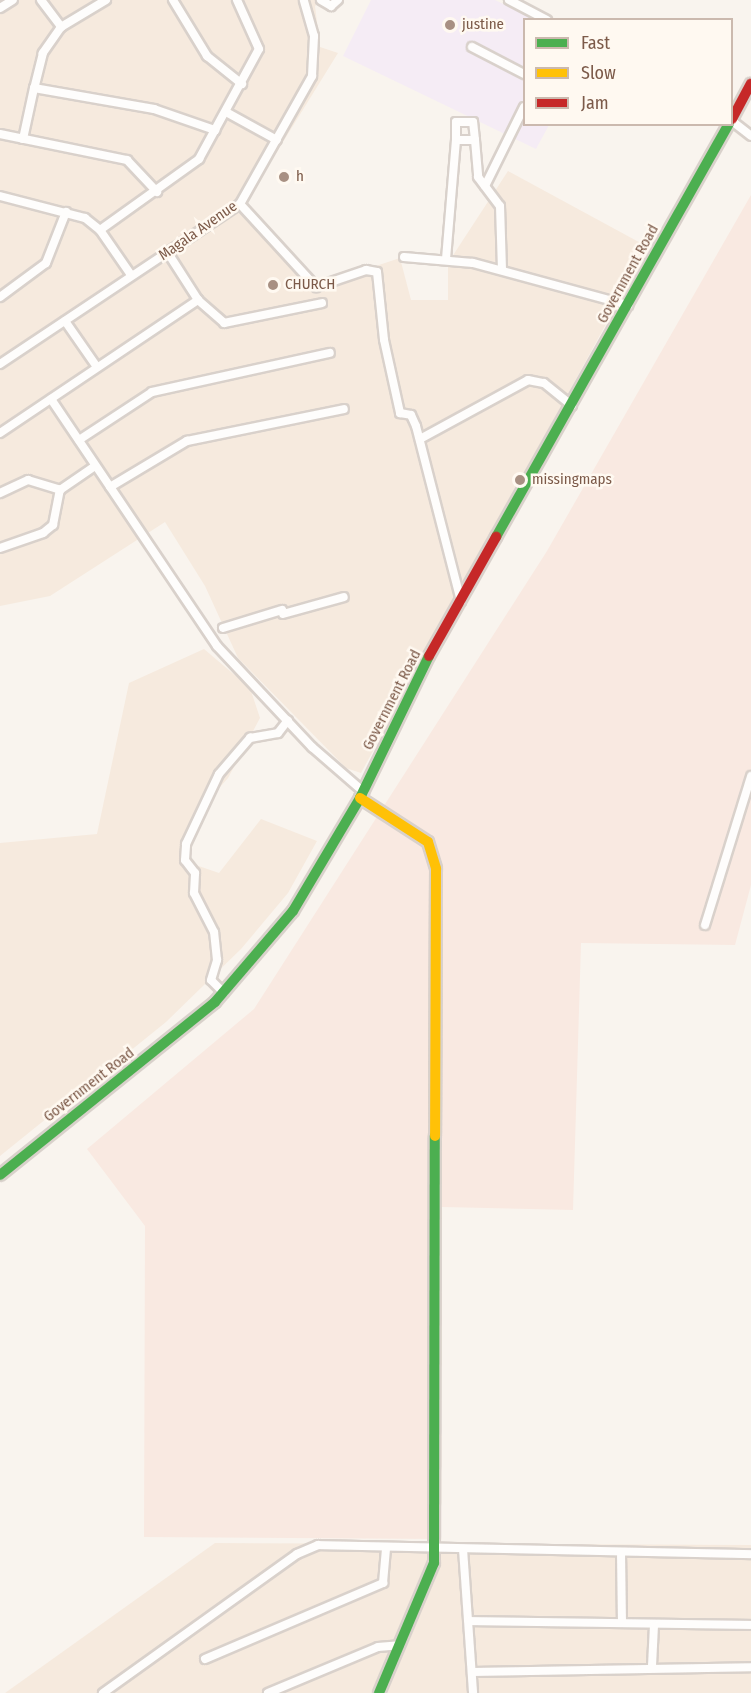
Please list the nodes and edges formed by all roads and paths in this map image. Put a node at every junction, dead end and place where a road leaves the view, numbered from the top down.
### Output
1 (13, 0) edge
2 (41, 0) edge
3 (106, 0) edge
4 (173, 0) edge
5 (237, 0) edge
6 (304, 0) edge
7 (321, 0) edge
8 (338, 0) edge
9 (509, 0) edge
10 (0, 8) edge
11 (543, 18) edge
12 (61, 27) junction
13 (472, 47) dead end
14 (523, 73) edge
15 (242, 84) junction
16 (751, 84) edge
17 (34, 88) junction
18 (523, 111) edge
19 (226, 112) junction
20 (733, 118) edge
21 (733, 123) edge
22 (729, 126) edge
23 (215, 130) junction
24 (0, 134) edge
25 (751, 136) edge
26 (23, 139) junction
27 (277, 140) junction
28 (456, 140) junction
29 (475, 140) junction
30 (485, 186) junction
31 (157, 192) junction
32 (0, 196) edge
33 (240, 204) junction
34 (66, 212) junction
35 (100, 230) junction
36 (168, 253) junction
37 (404, 257) dead end
38 (447, 259) junction
39 (502, 270) junction
40 (131, 275) junction
41 (0, 297) edge
42 (198, 300) junction
43 (322, 303) dead end
44 (628, 305) junction
45 (65, 321) junction
46 (330, 353) dead end
47 (0, 364) edge
48 (97, 367) junction
49 (51, 399) junction
50 (572, 406) junction
51 (344, 409) dead end
52 (0, 434) edge
53 (420, 439) junction
54 (79, 440) junction
55 (95, 466) junction
56 (110, 487) junction
57 (60, 490) junction
58 (0, 494) edge
59 (0, 548) edge
60 (344, 597) dead end
61 (462, 605) junction
62 (223, 628) dead end
63 (288, 720) junction
64 (751, 776) edge
65 (362, 795) junction
66 (705, 925) dead end
67 (224, 993) junction
68 (0, 1175) edge
69 (386, 1548) junction
70 (433, 1548) junction
71 (463, 1549) junction
72 (621, 1552) junction
73 (751, 1554) edge
74 (469, 1621) junction
75 (622, 1623) junction
76 (654, 1625) junction
77 (751, 1625) edge
78 (399, 1645) junction
79 (205, 1659) dead end
80 (652, 1666) junction
81 (751, 1667) edge
82 (472, 1672) junction
83 (103, 1693) edge
84 (268, 1693) edge
85 (380, 1693) edge
86 (473, 1693) edge

1 - 10 street
2 - 12 street
3 - 12 street
4 - 15 street
5 - 15 street
6 - 27 street, Magala Avenue
7 - 8 street
9 - 11 street
12 - 17 street
13 - 14 street
15 - 19 street
16 - 20 street, Government Road
17 - 23 street
17 - 26 street
18 - 30 street
19 - 23 street
19 - 27 street
21 - 25 street
22 - 44 street, Government Road
23 - 31 street
24 - 26 street
26 - 31 street
27 - 33 street, Magala Avenue
28 - 29 street
28 - 29 street
28 - 38 street
29 - 30 street
30 - 39 street
31 - 35 street
32 - 34 street
33 - 36 street, Magala Avenue
33 - 53 street
34 - 35 street
34 - 41 street
35 - 40 street
36 - 40 street, Magala Avenue
36 - 42 street
37 - 38 street
38 - 39 street
39 - 44 street
40 - 45 street, Magala Avenue
42 - 43 street
42 - 48 street
44 - 50 street, Government Road
45 - 47 street, Magala Avenue
45 - 48 street
46 - 54 street
48 - 49 street
49 - 52 street
49 - 54 street
50 - 53 street
50 - 61 street, Government Road
51 - 56 street
53 - 61 street
54 - 55 street
55 - 56 street
55 - 57 street
56 - 63 street
57 - 58 street
57 - 59 street
60 - 62 street
61 - 65 street, Government Road
63 - 65 street
63 - 67 street
64 - 66 street
65 - 67 street, Government Road
65 - 70 street
67 - 68 street, Government Road
69 - 70 street
69 - 79 street
69 - 83 street
70 - 71 street
70 - 78 street
71 - 72 street
71 - 74 street
72 - 73 street
72 - 75 street
74 - 75 street
74 - 82 street
75 - 76 street
76 - 77 street
76 - 80 street
78 - 84 street
78 - 85 street
80 - 81 street
80 - 82 street
82 - 86 street

